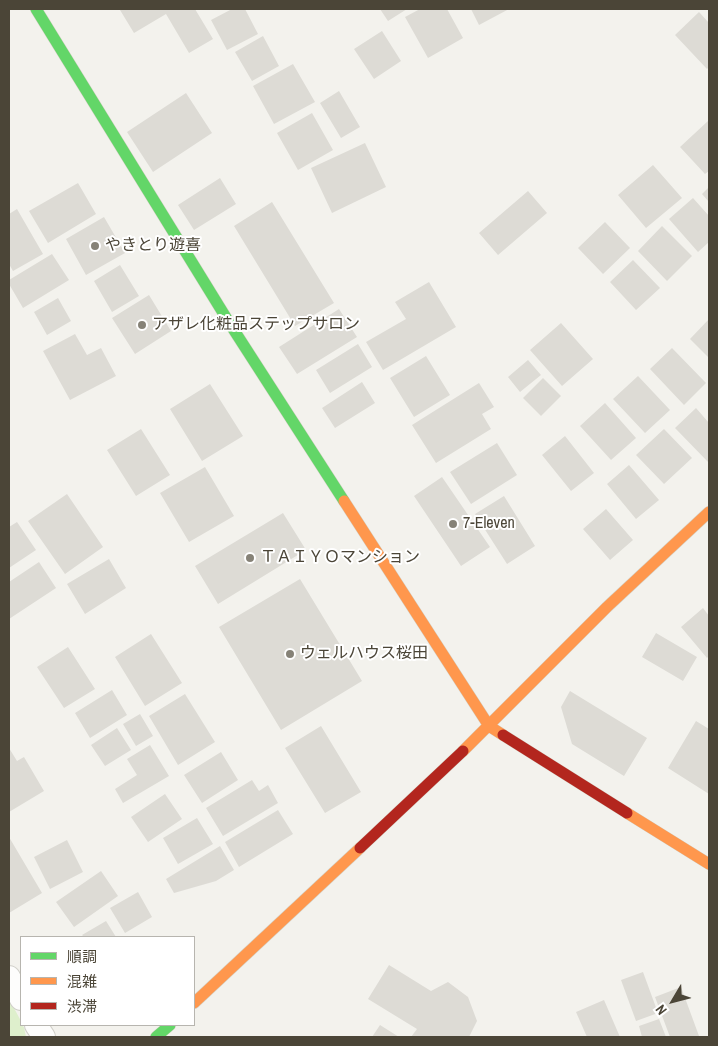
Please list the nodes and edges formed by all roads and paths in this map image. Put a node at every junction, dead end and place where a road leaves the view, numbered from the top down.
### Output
1 (36, 9) edge
2 (709, 512) edge
3 (489, 726) junction
4 (709, 864) edge
5 (9, 977) edge
6 (20, 997) edge
7 (195, 1002) edge
8 (37, 1026) edge
9 (169, 1026) edge
10 (44, 1037) edge
11 (156, 1037) edge

1 - 3 street
2 - 3 street
3 - 4 street
3 - 7 street
5 - 6 street
8 - 10 street
9 - 11 street

